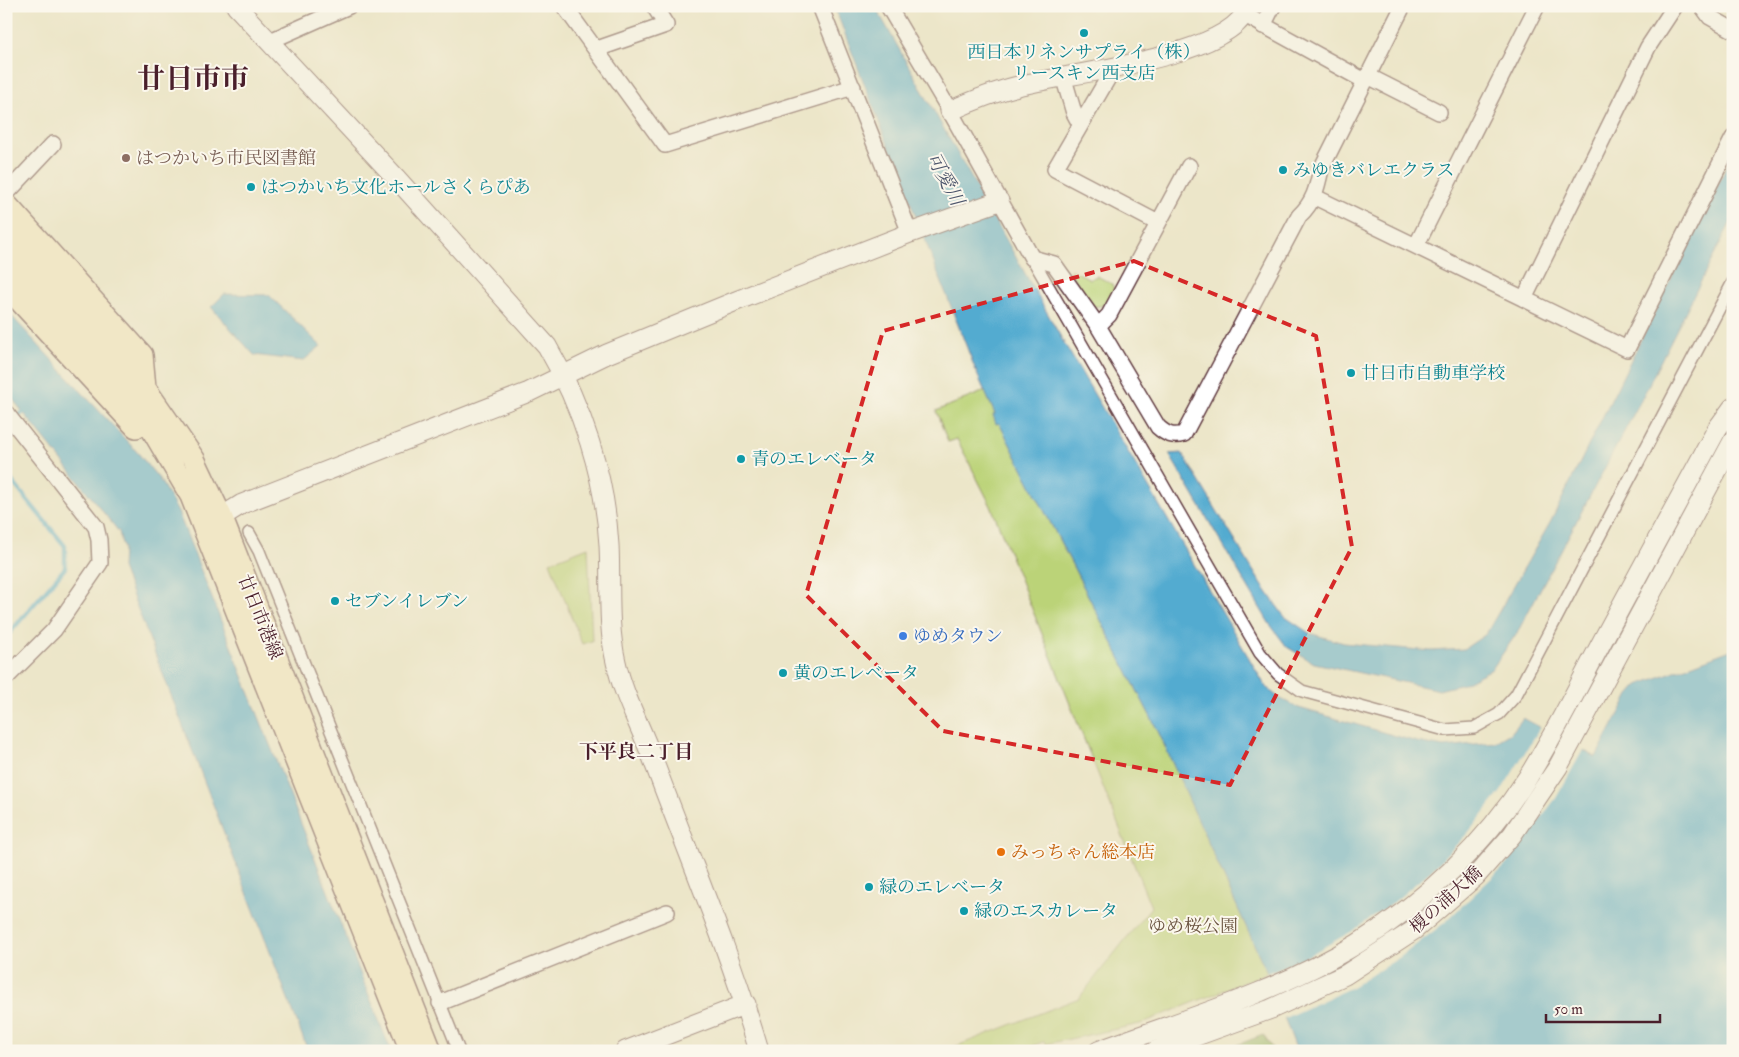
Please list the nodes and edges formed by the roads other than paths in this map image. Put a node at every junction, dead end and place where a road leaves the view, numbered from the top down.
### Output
1 (236, 6) edge
2 (349, 6) edge
3 (564, 6) edge
4 (654, 6) edge
5 (820, 6) edge
6 (888, 6) edge
7 (1273, 6) edge
8 (1403, 6) edge
9 (1537, 6) edge
10 (1675, 6) edge
11 (1702, 6) edge
12 (1247, 11) edge
13 (1263, 26) junction
14 (1733, 30) edge
15 (270, 41) junction
16 (597, 49) junction
17 (1115, 66) junction
18 (1063, 76) junction
19 (1366, 79) junction
20 (852, 87) junction
21 (950, 111) junction
22 (1439, 112) dead end
23 (1080, 124) junction
24 (1733, 138) edge
25 (53, 144) dead end
26 (1189, 166) dead end
27 (6, 194) edge
28 (1315, 196) junction
29 (995, 202) junction
30 (6, 204) edge
31 (1158, 223) junction
32 (915, 231) junction
33 (6, 232) edge
34 (1416, 246) junction
35 (6, 258) edge
36 (1032, 258) junction
37 (1733, 282) edge
38 (6, 286) edge
39 (1524, 299) junction
40 (1098, 326) junction
41 (564, 376) junction
42 (145, 388) junction
43 (1733, 407) edge
44 (6, 412) edge
45 (1733, 441) edge
46 (174, 468) junction
47 (213, 522) junction
48 (248, 533) dead end
49 (6, 678) edge
50 (667, 912) dead end
51 (440, 1003) junction
52 (746, 1004) junction
53 (411, 1051) edge
54 (431, 1051) edge
55 (458, 1051) edge
56 (625, 1051) edge
57 (759, 1051) edge
58 (1098, 1051) edge
59 (1155, 1051) edge

1 - 15 street
2 - 15 street
3 - 16 street
4 - 16 street
5 - 20 street
6 - 21 street
7 - 13 street
8 - 19 street
9 - 34 street
10 - 39 street
11 - 14 street
12 - 13 street
12 - 17 street
13 - 19 street
15 - 41 street
16 - 20 street
17 - 18 street
17 - 23 street
18 - 21 street
18 - 23 street
19 - 22 street
19 - 28 street
20 - 32 street
21 - 29 street
23 - 31 street
24 - 39 street
25 - 27 street
26 - 31 street
28 - 34 street
28 - 40 street
29 - 32 street
29 - 36 street
30 - 42 main road
31 - 40 street
32 - 41 street
33 - 42 main road, 廿日市港線
34 - 39 street
35 - 46 main road, 廿日市港線
36 - 37 street
36 - 40 street
38 - 46 main road
41 - 47 street
41 - 52 street
42 - 47 main road, 廿日市港線
43 - 58 street, 榎の浦大橋
44 - 49 street
45 - 59 street, 榎の浦大橋
46 - 47 main road, 廿日市港線
47 - 53 main road, 廿日市港線
47 - 54 main road, 廿日市港線
48 - 51 street
50 - 51 street
51 - 55 street
52 - 56 street
52 - 57 street

